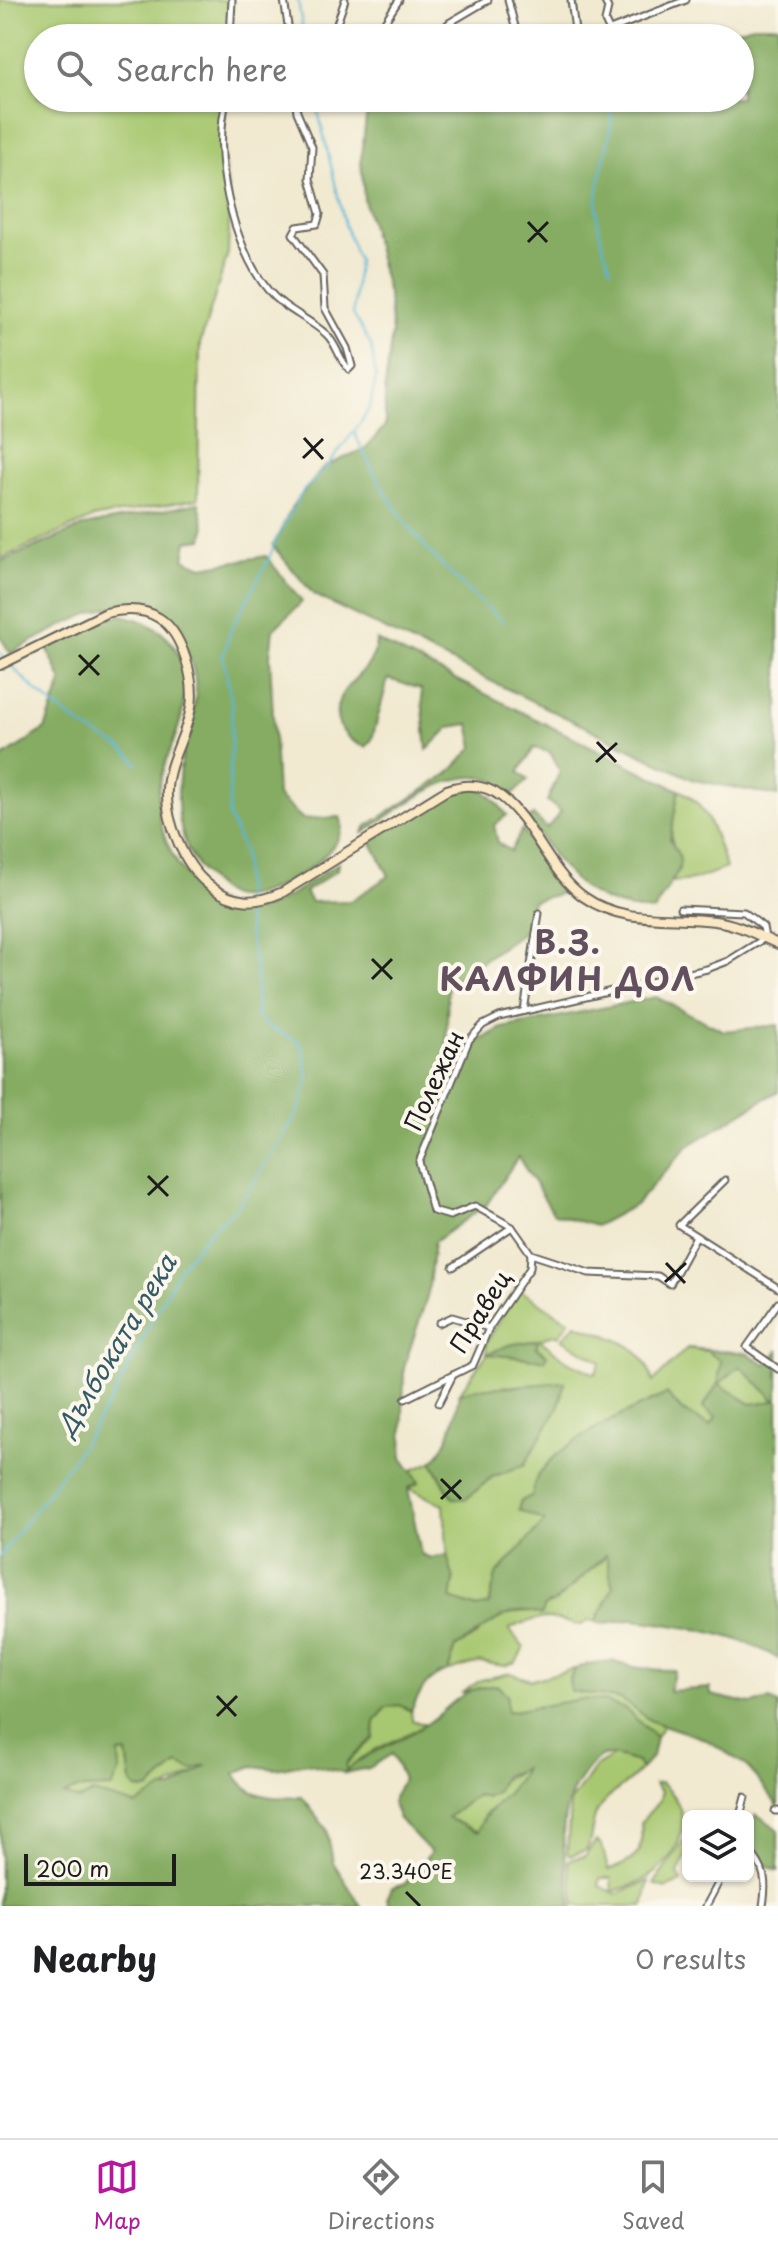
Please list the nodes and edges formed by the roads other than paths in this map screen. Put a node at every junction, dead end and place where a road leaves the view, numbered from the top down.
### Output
1 (232, 0) edge
2 (284, 0) edge
3 (345, 0) edge
4 (399, 0) edge
5 (488, 0) edge
6 (508, 0) edge
7 (571, 0) edge
8 (604, 0) edge
9 (686, 0) edge
10 (231, 24) edge
11 (288, 24) edge
12 (337, 24) edge
13 (383, 24) edge
14 (448, 24) edge
15 (514, 24) edge
16 (574, 24) edge
17 (607, 24) edge
18 (625, 24) edge
19 (223, 112) edge
20 (297, 112) edge
21 (1, 665) edge
22 (680, 909) dead end
23 (539, 913) dead end
24 (765, 938) junction
25 (778, 944) edge
26 (524, 1011) junction
27 (725, 1180) dead end
28 (512, 1227) junction
29 (695, 1238) junction
30 (531, 1254) junction
31 (453, 1267) dead end
32 (778, 1288) edge
33 (778, 1303) edge
34 (439, 1323) dead end
35 (489, 1328) junction
36 (778, 1369) edge
37 (454, 1375) junction
38 (405, 1399) dead end
39 (439, 1403) dead end
40 (745, 1797) dead end
41 (742, 1810) edge
42 (754, 1856) edge
43 (719, 1882) edge
44 (706, 1906) edge
45 (763, 1906) edge

1 - 10 street
2 - 11 street
3 - 12 street
4 - 13 street
5 - 14 street
6 - 15 street
7 - 16 street
8 - 17 street
9 - 18 street
19 - 20 street
21 - 24 street
22 - 24 street
23 - 26 street
24 - 25 street
24 - 26 street, Полежан
26 - 28 street, Полежан
27 - 29 street
28 - 30 street
28 - 31 street
29 - 30 street
29 - 32 street
30 - 35 street, Правец
33 - 36 street
34 - 35 street
35 - 37 street, Правец
37 - 38 street, Правец
37 - 39 street
40 - 41 street
42 - 45 street
43 - 44 street

